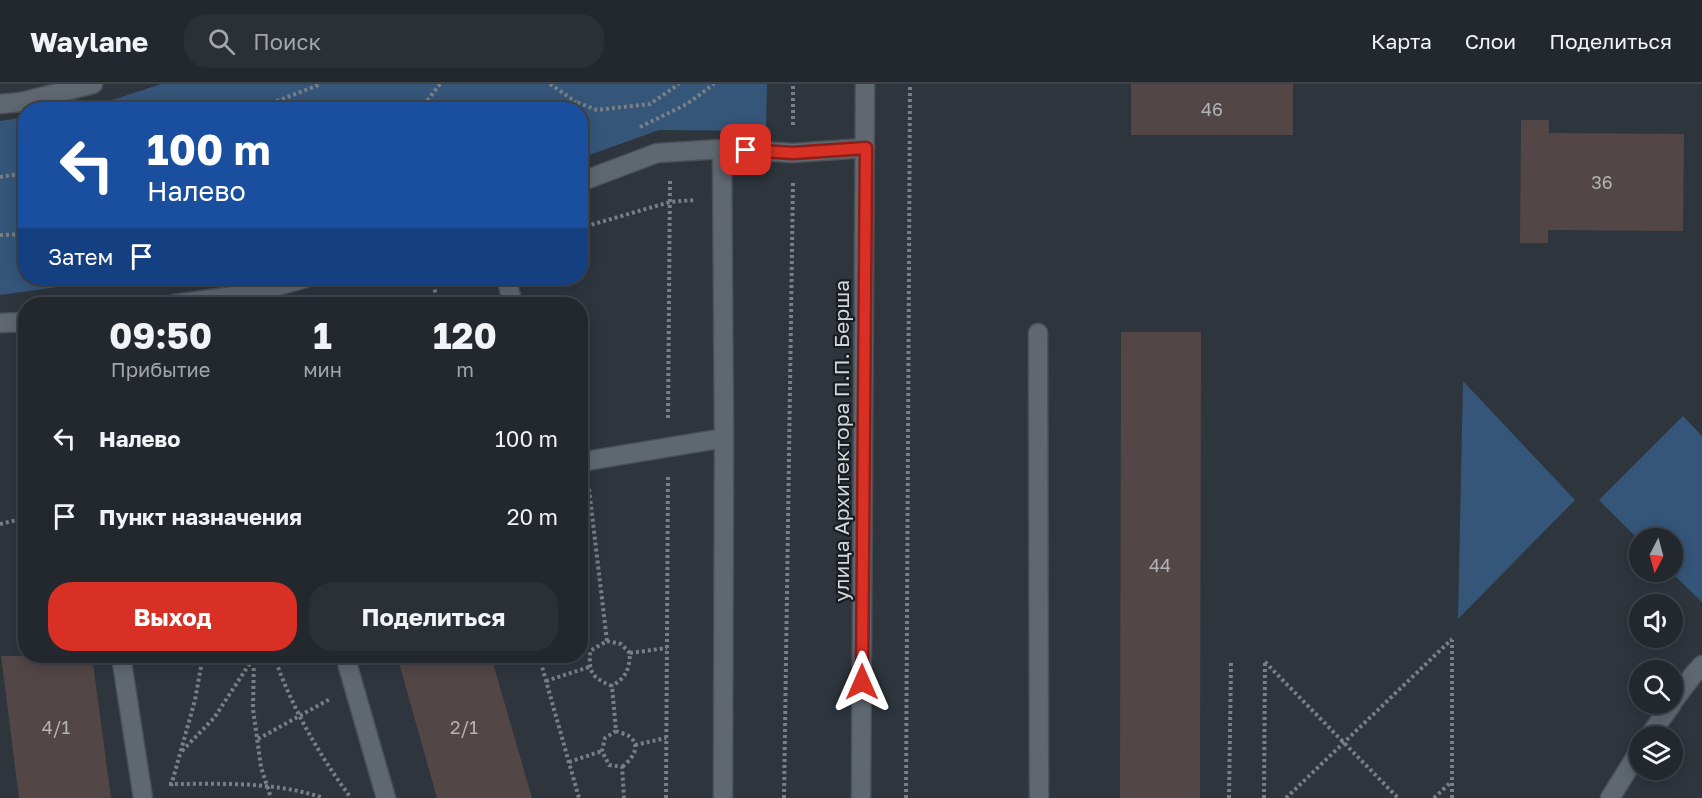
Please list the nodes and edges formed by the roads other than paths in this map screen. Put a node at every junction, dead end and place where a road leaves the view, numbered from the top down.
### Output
1 (93, 84) edge
2 (865, 84) edge
3 (18, 102) edge
4 (21, 102) edge
5 (0, 104) edge
6 (866, 148) junction
7 (722, 149) junction
8 (588, 179) edge
9 (287, 285) edge
10 (254, 297) edge
11 (18, 322) edge
12 (0, 323) edge
13 (1038, 333) dead end
14 (724, 438) junction
15 (588, 461) edge
16 (122, 663) edge
17 (347, 663) edge
18 (1702, 665) edge
19 (1683, 688) edge
20 (1629, 768) edge
21 (142, 792) edge
22 (386, 798) edge
23 (723, 798) edge
24 (861, 798) edge
25 (1039, 798) edge
26 (1610, 798) edge

1 - 4 street
2 - 6 street, улица Архитектора П.П. Берша
3 - 5 street
6 - 7 street
6 - 24 street, улица Архитектора П.П. Берша
7 - 8 street
7 - 14 street
9 - 10 street
11 - 12 street
13 - 25 street
14 - 15 street
14 - 23 street
16 - 21 street
17 - 22 street
18 - 19 street
20 - 26 street

